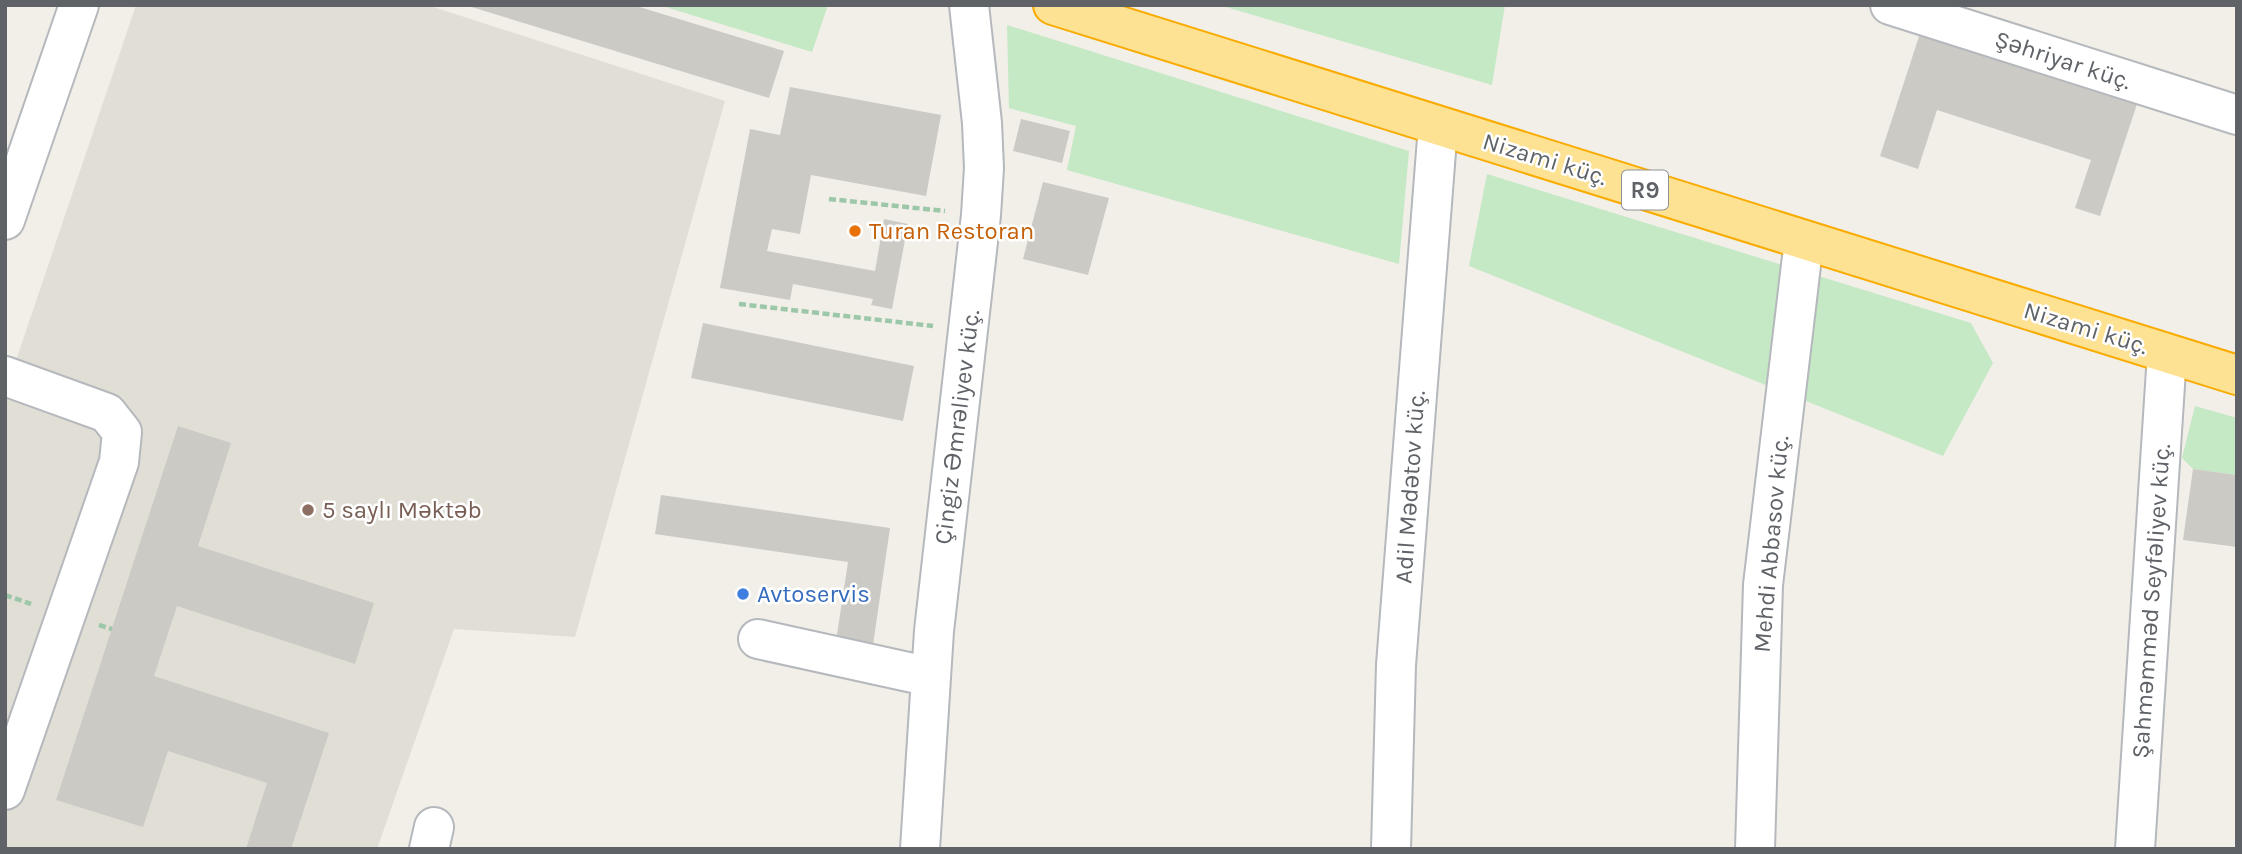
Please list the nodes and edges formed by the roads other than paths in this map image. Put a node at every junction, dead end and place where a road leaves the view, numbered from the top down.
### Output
1 (79, 5) edge
2 (970, 5) edge
3 (1053, 5) edge
4 (1890, 5) edge
5 (2237, 115) edge
6 (1438, 126) junction
7 (5, 220) edge
8 (1804, 240) junction
9 (2167, 354) junction
10 (2237, 375) edge
11 (5, 376) edge
12 (758, 639) dead end
13 (931, 677) junction
14 (5, 790) edge
15 (920, 849) edge
16 (1391, 849) edge
17 (1755, 849) edge
18 (2135, 849) edge

1 - 7 street
2 - 13 street, Çingiz Əmrəliyev küç.
3 - 6 highway, Nizami küç. / R9
4 - 5 street, Şəhriyar küç.
6 - 8 highway, Nizami küç. / R9
6 - 16 street, Adil Mədətov küç.
8 - 9 highway, Nizami küç. / R9
8 - 17 street, Mehdi Abbasov küç.
9 - 10 highway, Nizami küç. / R9
9 - 18 street, Şahməmməd Seyfəliyev küç.
11 - 14 street
12 - 13 street
13 - 15 street, Çingiz Əmrəliyev küç.

